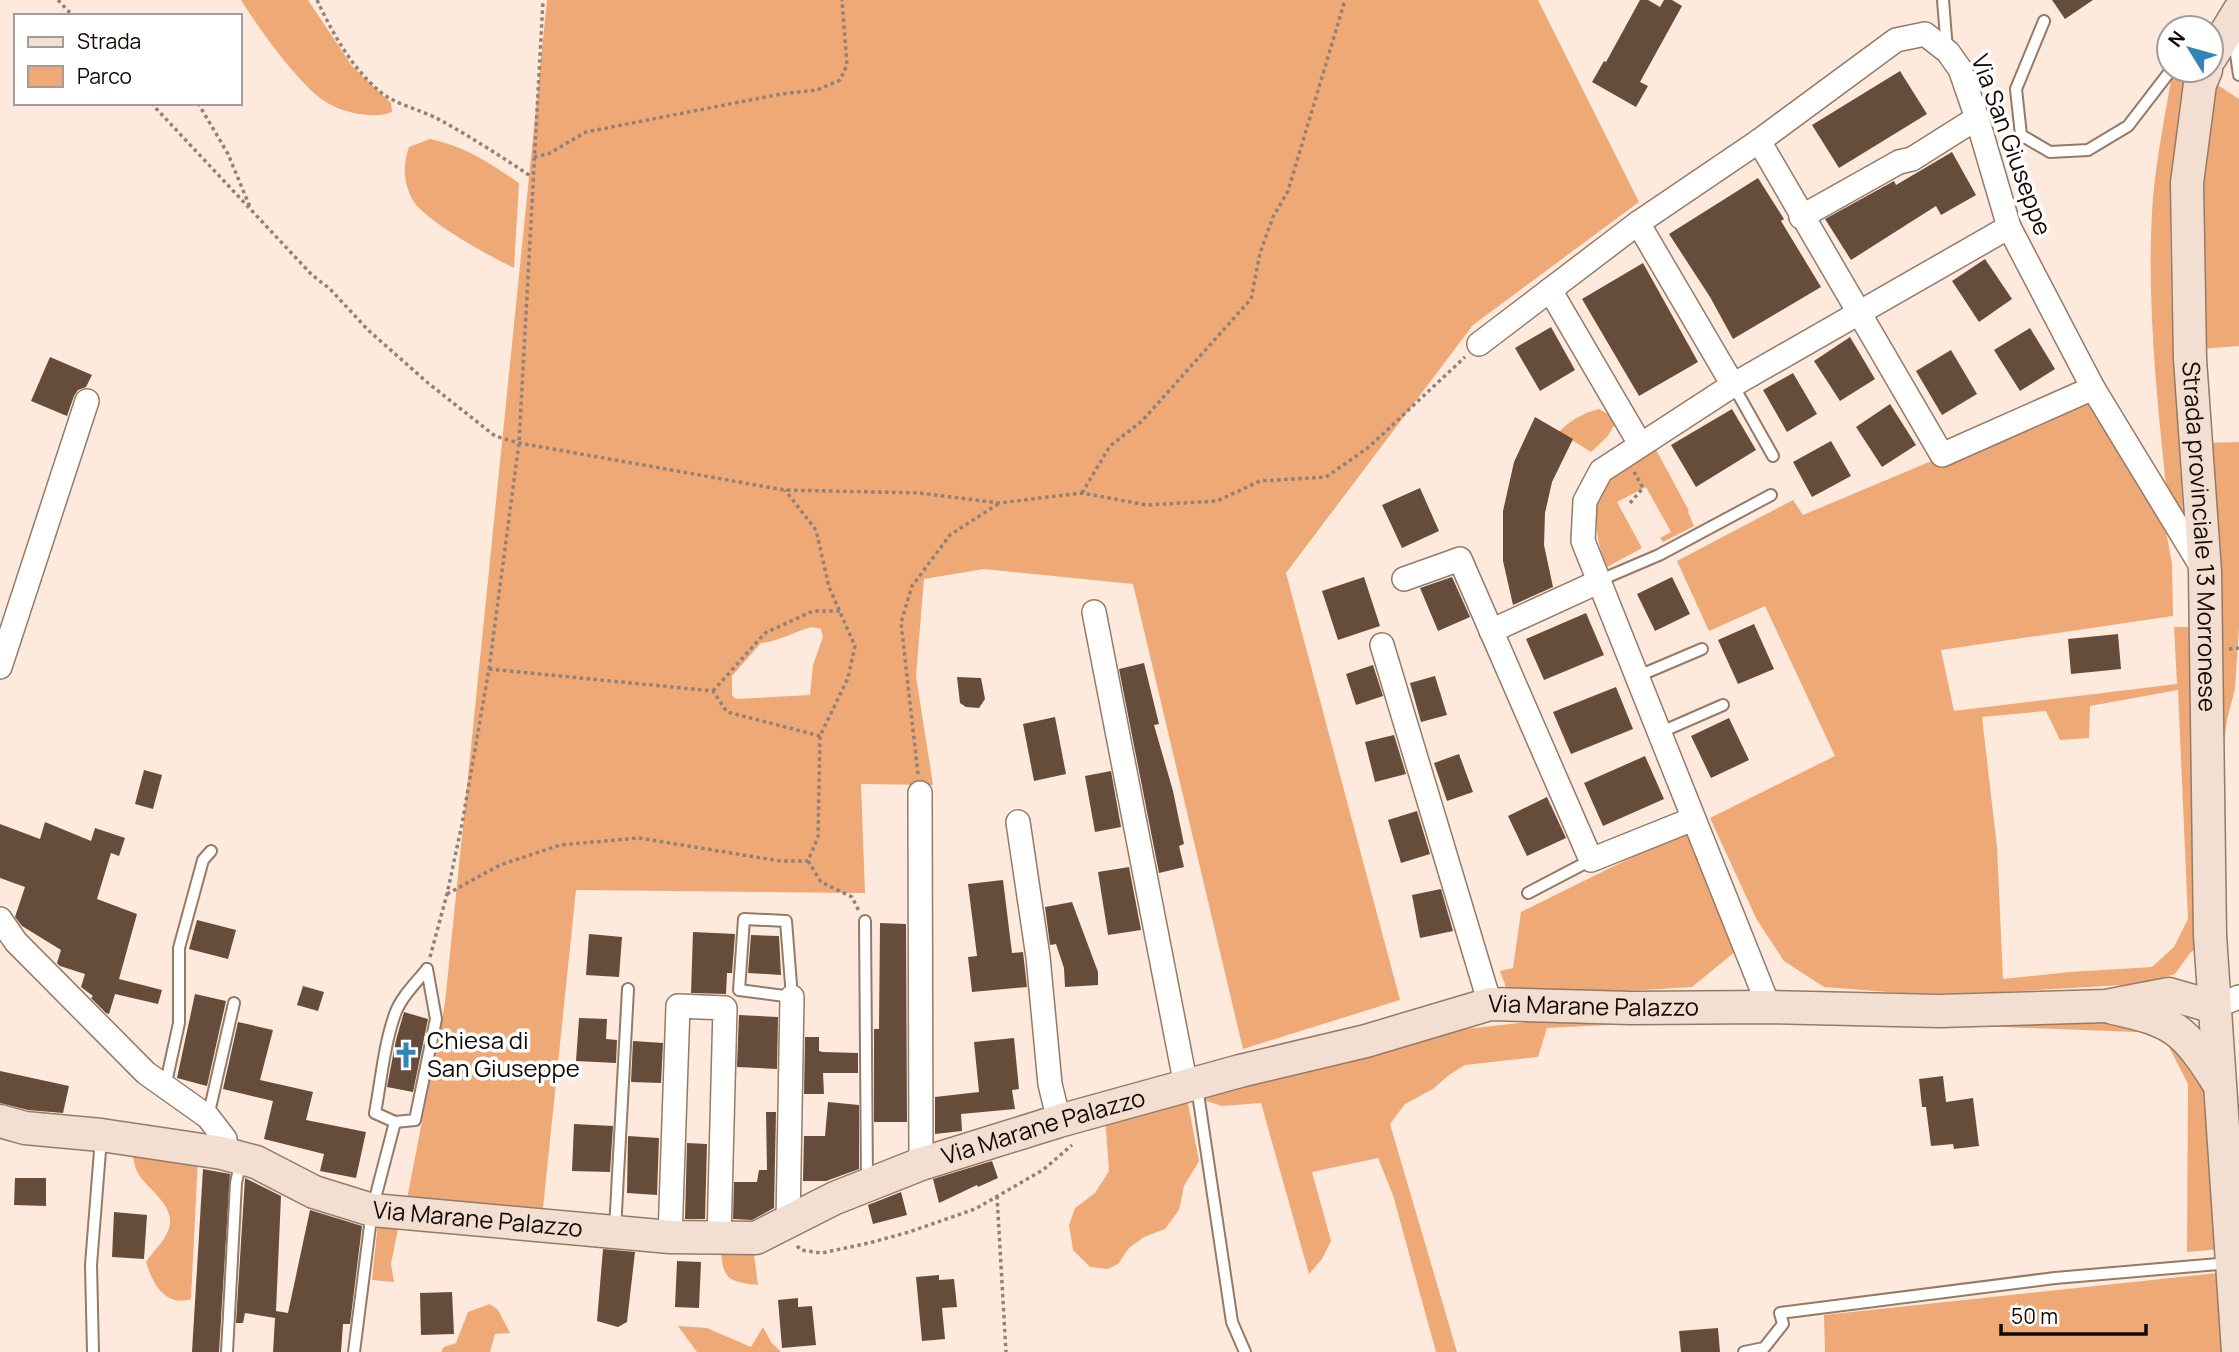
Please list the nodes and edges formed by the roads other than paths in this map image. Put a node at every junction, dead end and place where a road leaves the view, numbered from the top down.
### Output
1 (1943, 0) edge
2 (2235, 17) edge
3 (2044, 21) dead end
4 (2225, 34) edge
5 (1948, 51) junction
6 (2239, 75) edge
7 (2160, 84) edge
8 (2200, 84) edge
9 (1978, 118) junction
10 (1759, 141) junction
11 (1801, 217) junction
12 (1638, 223) junction
13 (2009, 227) junction
14 (1550, 290) junction
15 (1859, 313) junction
16 (1479, 344) road end
17 (1733, 385) junction
18 (2093, 388) junction
19 (87, 401) dead end
20 (1632, 449) junction
21 (1773, 456) dead end
22 (1771, 495) dead end
23 (2205, 572) junction
24 (1404, 579) dead end
25 (1598, 582) junction
26 (1094, 612) dead end
27 (1491, 631) junction
28 (1382, 645) dead end
29 (1702, 649) dead end
30 (0, 667) edge
31 (1636, 677) junction
32 (1723, 705) dead end
33 (1659, 733) junction
34 (920, 793) road end
35 (1693, 820) junction
36 (1018, 822) dead end
37 (211, 851) dead end
38 (1591, 860) junction
39 (1528, 894) dead end
40 (0, 919) edge
41 (865, 921) road end
42 (2210, 935) junction
43 (628, 989) dead end
44 (792, 997) junction
45 (2227, 1002) edge
46 (234, 1003) dead end
47 (1490, 1004) junction
48 (1769, 1007) junction
49 (2169, 1009) junction
50 (1191, 1085) junction
51 (2220, 1085) junction
52 (165, 1087) junction
53 (208, 1117) junction
54 (1072, 1117) junction
55 (0, 1121) edge
56 (395, 1122) junction
57 (101, 1135) junction
58 (232, 1156) junction
59 (921, 1164) junction
60 (867, 1185) junction
61 (372, 1210) junction
62 (788, 1222) junction
63 (615, 1233) junction
64 (670, 1237) junction
65 (719, 1238) junction
66 (2233, 1262) junction
67 (2238, 1338) edge
68 (93, 1352) edge
69 (227, 1352) edge
70 (354, 1352) edge
71 (1245, 1352) edge
72 (1744, 1352) edge

1 - 5 lane
2 - 4 main road, Strada provinciale 13 Morronese
2 - 6 lane
3 - 7 lane
5 - 9 street, Via San Giuseppe
5 - 10 street, Via San Giuseppe
8 - 23 main road, Strada provinciale 13 Morronese
9 - 11 street
9 - 13 street, Via San Giuseppe
10 - 11 street
10 - 12 street, Via San Giuseppe
11 - 15 street
12 - 14 street, Via San Giuseppe
12 - 17 street
13 - 15 street
13 - 18 street, Via San Giuseppe
14 - 16 street, Via San Giuseppe
14 - 20 street
15 - 17 street
15 - 18 street
17 - 20 street
17 - 21 lane
18 - 23 street, Via San Giuseppe
19 - 30 street
20 - 25 street
22 - 25 lane
23 - 42 main road, Strada provinciale 13 Morronese
24 - 27 street
25 - 27 street
25 - 31 street
26 - 50 street
27 - 38 street
28 - 47 street
29 - 31 lane
31 - 33 street
32 - 33 lane
33 - 35 street
34 - 59 street
35 - 38 street
35 - 48 street
36 - 54 street
37 - 52 lane
38 - 39 lane
40 - 52 street
41 - 60 lane
42 - 45 main road, Strada provinciale 13 Morronese
42 - 49 main road
43 - 63 lane
44 - 44 lane
44 - 62 street
45 - 49 main road
45 - 51 main road, Strada provinciale 13 Morronese
46 - 53 lane
47 - 48 main road, Via Marane Palazzo
47 - 50 main road, Via Marane Palazzo
48 - 49 main road, Via Marane Palazzo
49 - 51 main road, Via Marane Palazzo
50 - 54 main road, Via Marane Palazzo
50 - 71 lane
51 - 66 main road, Strada provinciale 13 Morronese
52 - 53 street
53 - 58 street
54 - 59 main road, Via Marane Palazzo
55 - 57 main road, Via Marane Palazzo
56 - 56 lane
56 - 61 lane
57 - 58 main road, Via Marane Palazzo
57 - 68 lane
58 - 61 main road, Via Marane Palazzo
58 - 69 lane
59 - 60 main road, Via Marane Palazzo
60 - 62 main road, Via Marane Palazzo
61 - 63 main road, Via Marane Palazzo
61 - 70 lane
62 - 65 main road, Via Marane Palazzo
63 - 64 main road, Via Marane Palazzo
64 - 65 main road, Via Marane Palazzo
64 - 65 street
66 - 67 main road, Strada provinciale 13 Morronese
66 - 72 lane

